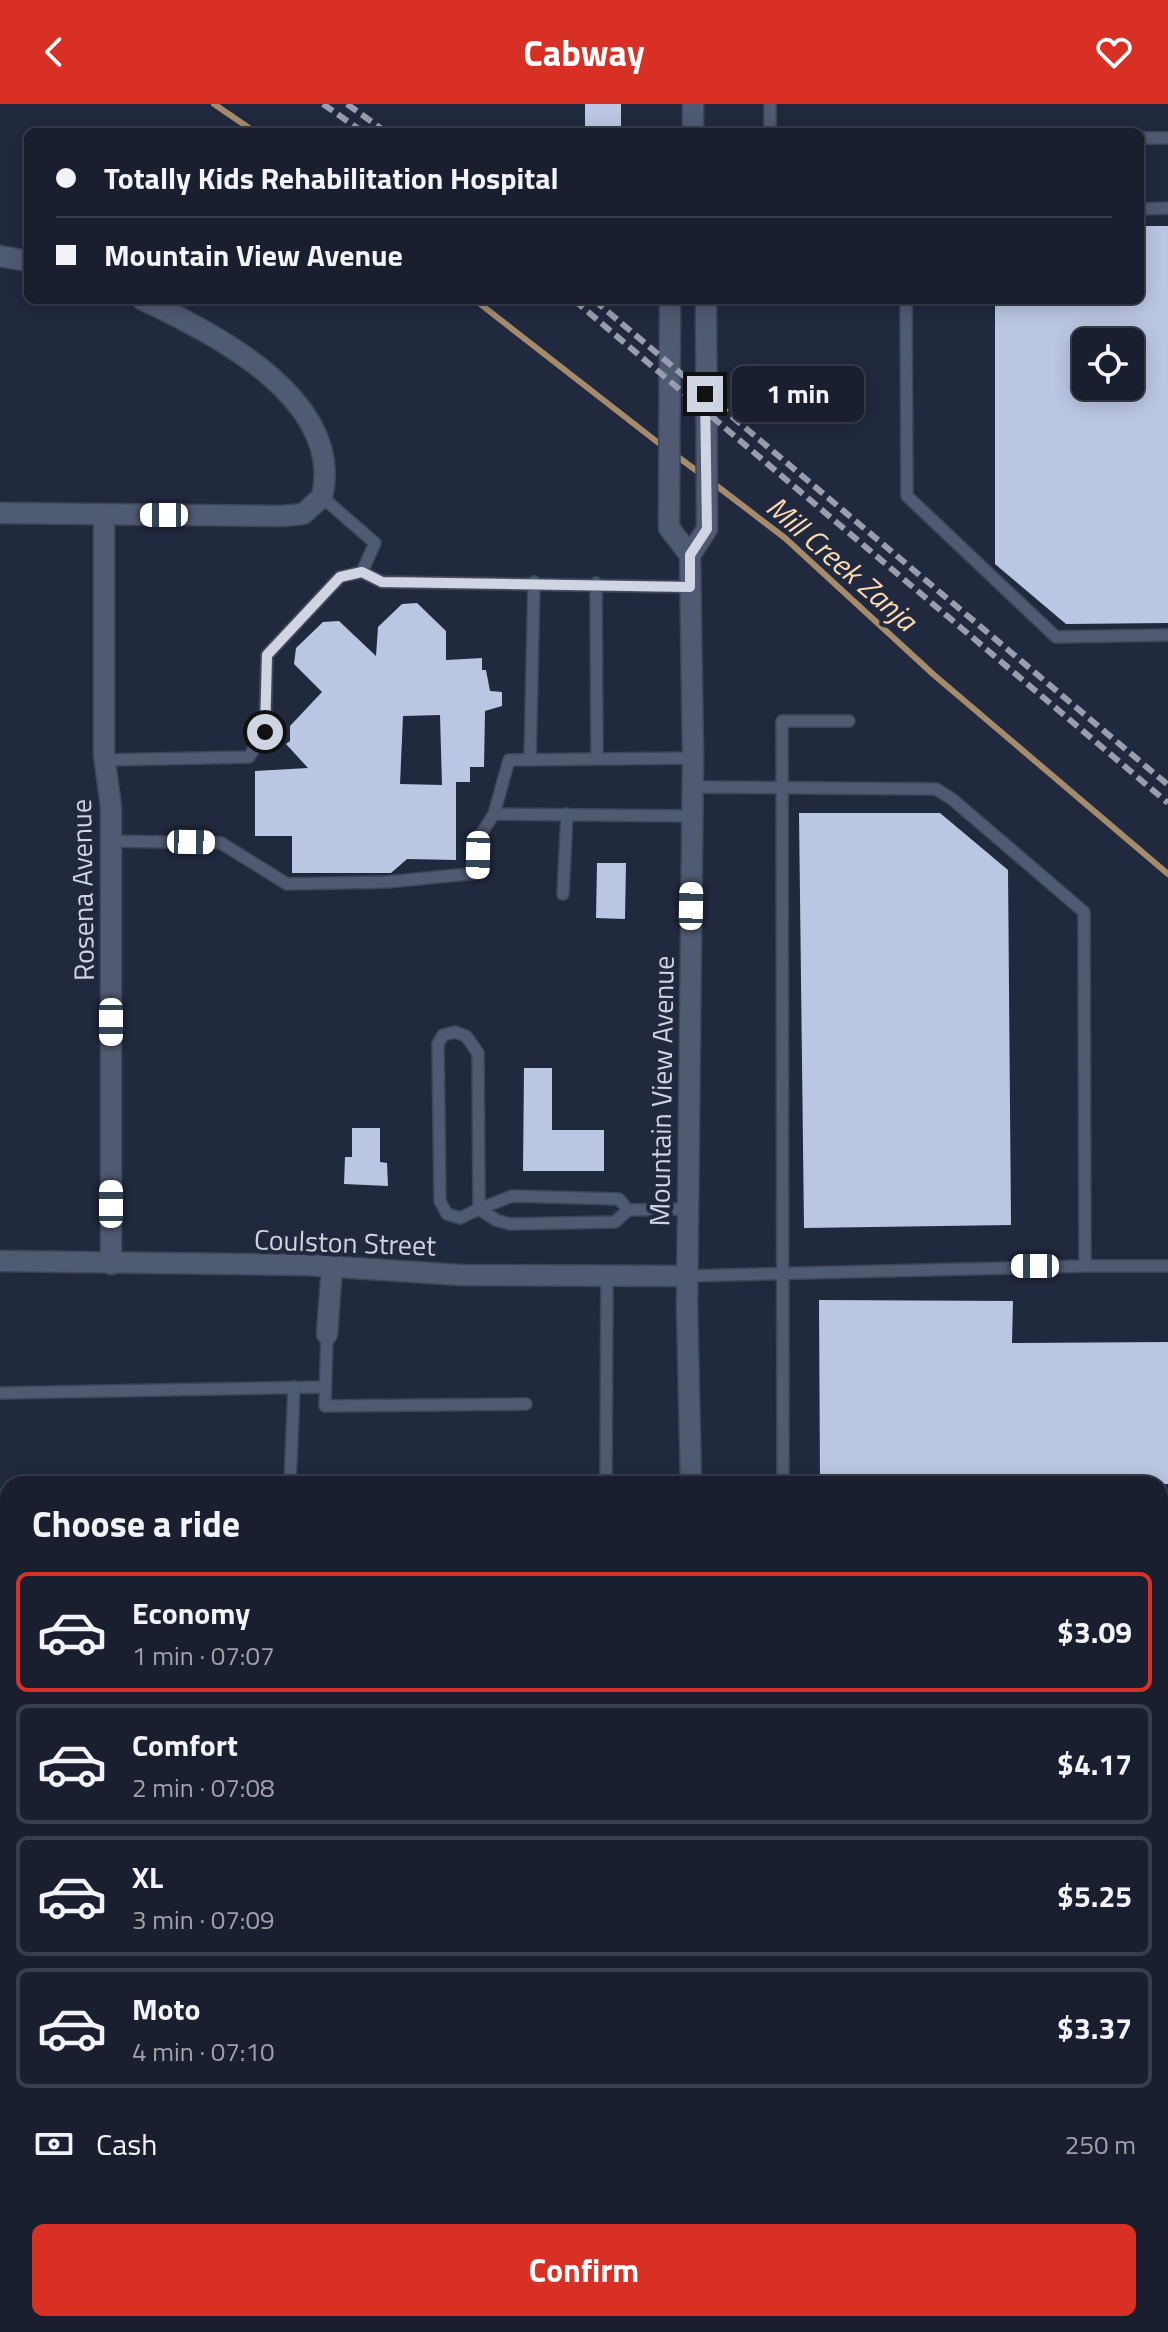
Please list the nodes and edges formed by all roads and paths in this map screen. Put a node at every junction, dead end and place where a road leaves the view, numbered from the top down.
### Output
1 (693, 104) edge
2 (770, 104) edge
3 (693, 128) edge
4 (770, 128) edge
5 (1144, 138) edge
6 (1168, 138) edge
7 (1168, 208) edge
8 (1144, 209) edge
9 (0, 256) edge
10 (24, 260) edge
11 (150, 304) edge
12 (670, 304) edge
13 (706, 304) edge
14 (906, 304) edge
15 (319, 501) junction
16 (0, 513) edge
17 (104, 514) junction
18 (690, 555) junction
19 (362, 572) junction
20 (534, 582) junction
21 (596, 583) junction
22 (690, 587) junction
23 (1168, 635) edge
24 (849, 721) dead end
25 (693, 758) junction
26 (597, 759) junction
27 (105, 760) junction
28 (530, 760) junction
29 (693, 787) junction
30 (782, 787) junction
31 (494, 814) junction
32 (567, 814) junction
33 (692, 816) junction
34 (111, 841) junction
35 (563, 894) dead end
36 (479, 1209) junction
37 (688, 1209) junction
38 (628, 1210) junction
39 (0, 1261) edge
40 (111, 1264) junction
41 (1085, 1266) junction
42 (1168, 1266) edge
43 (332, 1267) junction
44 (783, 1272) junction
45 (607, 1276) junction
46 (687, 1276) junction
47 (327, 1334) joint
48 (294, 1387) junction
49 (325, 1387) junction
50 (0, 1393) edge
51 (526, 1404) dead end
52 (290, 1476) edge
53 (607, 1476) edge
54 (691, 1476) edge
55 (783, 1476) edge

1 - 3 street
2 - 4 lane
5 - 6 lane
7 - 8 lane
9 - 10 street
11 - 15 street
12 - 18 street
13 - 18 street
14 - 23 lane
15 - 17 street
15 - 19 lane
16 - 17 street
17 - 27 street, Rosena Avenue
18 - 22 street, Mountain View Avenue
19 - 20 lane
19 - 27 lane
20 - 21 lane
20 - 28 lane
21 - 22 lane
21 - 26 lane
22 - 25 street, Mountain View Avenue
24 - 30 lane
25 - 26 lane
25 - 29 street, Mountain View Avenue
26 - 28 lane
27 - 34 street, Rosena Avenue
28 - 31 lane
29 - 30 lane
29 - 33 street, Mountain View Avenue
30 - 41 lane
30 - 44 lane
31 - 32 lane
31 - 34 lane
32 - 33 lane
32 - 35 lane
33 - 37 street, Mountain View Avenue
34 - 40 street, Rosena Avenue
36 - 36 lane
36 - 38 lane
36 - 38 lane
37 - 38 lane
37 - 46 street, Mountain View Avenue
39 - 40 street, Coulston Street
40 - 43 street, Coulston Street
41 - 42 lane
41 - 44 lane
43 - 45 street, Coulston Street
43 - 47 street
44 - 46 lane
44 - 55 lane
45 - 46 street, Coulston Street
45 - 53 lane
46 - 54 street, Mountain View Avenue
47 - 49 lane
48 - 49 lane
48 - 50 lane
48 - 52 lane
49 - 51 lane

